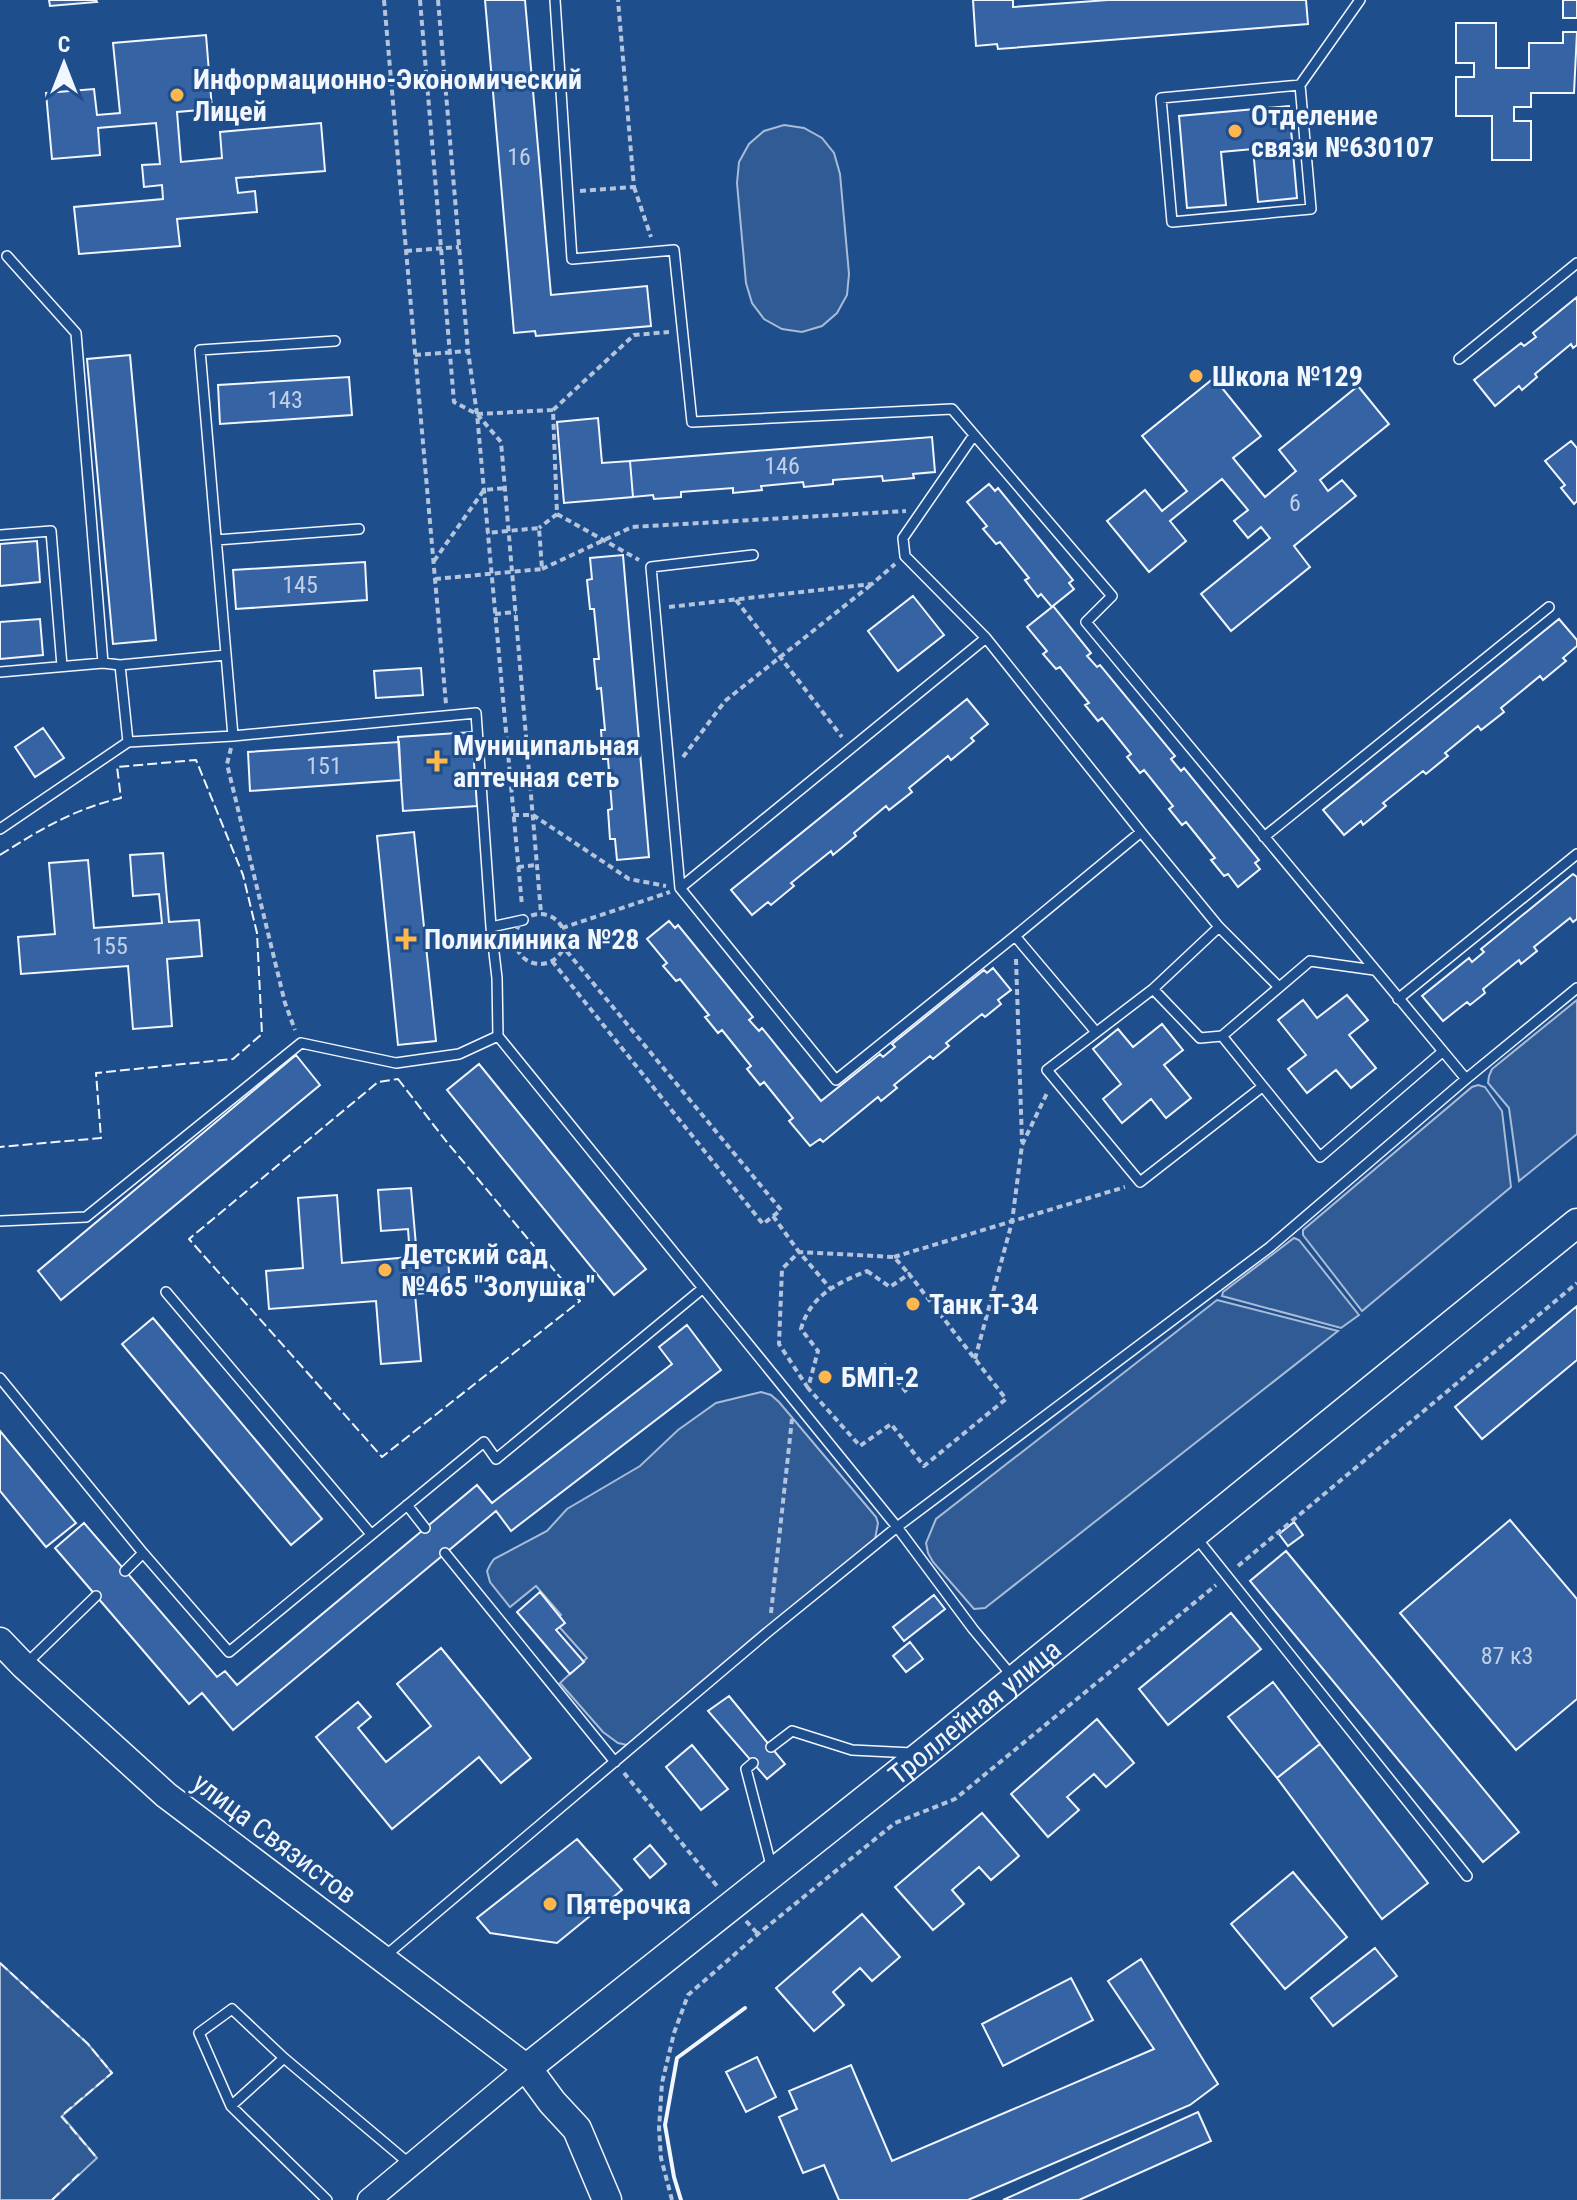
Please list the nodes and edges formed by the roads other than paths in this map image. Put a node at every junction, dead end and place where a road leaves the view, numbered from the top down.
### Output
1 (555, 0) edge
2 (1356, 1) edge
3 (1300, 85) junction
4 (7, 256) dead end
5 (1577, 263) edge
6 (335, 341) dead end
7 (1459, 359) dead end
8 (974, 435) junction
9 (359, 529) dead end
10 (0, 535) edge
11 (216, 540) junction
12 (753, 555) dead end
13 (1549, 607) dead end
14 (986, 638) junction
15 (226, 655) junction
16 (103, 663) junction
17 (120, 665) junction
18 (62, 666) junction
19 (0, 672) edge
20 (233, 736) junction
21 (128, 742) junction
22 (0, 829) edge
23 (1141, 832) junction
24 (1264, 837) junction
25 (1577, 854) edge
26 (680, 888) junction
27 (523, 920) road end
28 (491, 927) junction
29 (1219, 927) junction
30 (1015, 936) junction
31 (1374, 970) junction
32 (1278, 986) junction
33 (1577, 988) edge
34 (1153, 989) junction
35 (1398, 999) junction
36 (1096, 1032) junction
37 (498, 1036) junction
38 (1222, 1036) junction
39 (1441, 1053) junction
40 (1466, 1079) junction
41 (1262, 1087) junction
42 (0, 1221) edge
43 (1577, 1223) edge
44 (702, 1289) junction
45 (166, 1292) dead end
46 (0, 1378) edge
47 (407, 1505) junction
48 (897, 1527) junction
49 (425, 1528) dead end
50 (371, 1534) junction
51 (1193, 1534) junction
52 (143, 1553) junction
53 (445, 1553) dead end
54 (125, 1571) dead end
55 (96, 1596) dead end
56 (0, 1641) edge
57 (24, 1666) junction
58 (1015, 1678) junction
59 (771, 1747) dead end
60 (924, 1753) junction
61 (615, 1762) junction
62 (753, 1763) dead end
63 (773, 1872) junction
64 (1467, 1876) dead end
65 (381, 1960) junction
66 (284, 2058) junction
67 (527, 2068) junction
68 (231, 2106) junction
69 (411, 2165) junction
70 (327, 2200) edge
71 (369, 2200) edge
72 (607, 2200) edge

1 - 8 lane
2 - 3 lane
3 - 3 lane
4 - 16 lane
5 - 7 lane
6 - 11 lane
8 - 14 lane
8 - 24 lane
9 - 11 lane
10 - 18 lane
11 - 15 lane
12 - 26 lane
13 - 24 lane
14 - 23 lane
14 - 26 lane
15 - 17 lane
15 - 20 lane
16 - 17 lane
16 - 18 lane
17 - 21 lane
18 - 19 lane
20 - 21 lane
20 - 28 lane
21 - 22 lane
23 - 29 lane
23 - 30 lane
24 - 31 lane
25 - 35 lane
26 - 30 lane
27 - 28 lane
28 - 37 lane
29 - 32 lane
29 - 34 lane
30 - 36 lane
31 - 32 lane
31 - 35 lane
32 - 38 lane
33 - 40 lane
34 - 36 lane
34 - 38 lane
35 - 39 lane
36 - 41 lane
37 - 42 lane
37 - 44 lane
38 - 41 lane
39 - 40 lane
39 - 41 lane
40 - 48 lane
43 - 51 main road, Троллейная улица
44 - 47 lane
44 - 48 lane
45 - 50 lane
46 - 52 lane
47 - 49 lane
47 - 50 lane
48 - 58 lane
48 - 61 lane
50 - 52 lane
51 - 58 main road, Троллейная улица
51 - 64 lane
52 - 54 lane
53 - 61 lane
55 - 57 lane
56 - 57 main road, улица Связистов
57 - 65 main road, улица Связистов
58 - 60 main road, Троллейная улица
59 - 60 lane
60 - 63 main road, Троллейная улица
61 - 65 lane
62 - 63 lane
63 - 67 main road, Троллейная улица
65 - 67 main road, улица Связистов
66 - 68 lane
66 - 68 lane
66 - 69 lane
67 - 69 street, Троллейная улица
67 - 72 main road
68 - 70 lane
69 - 71 street, Троллейная улица

